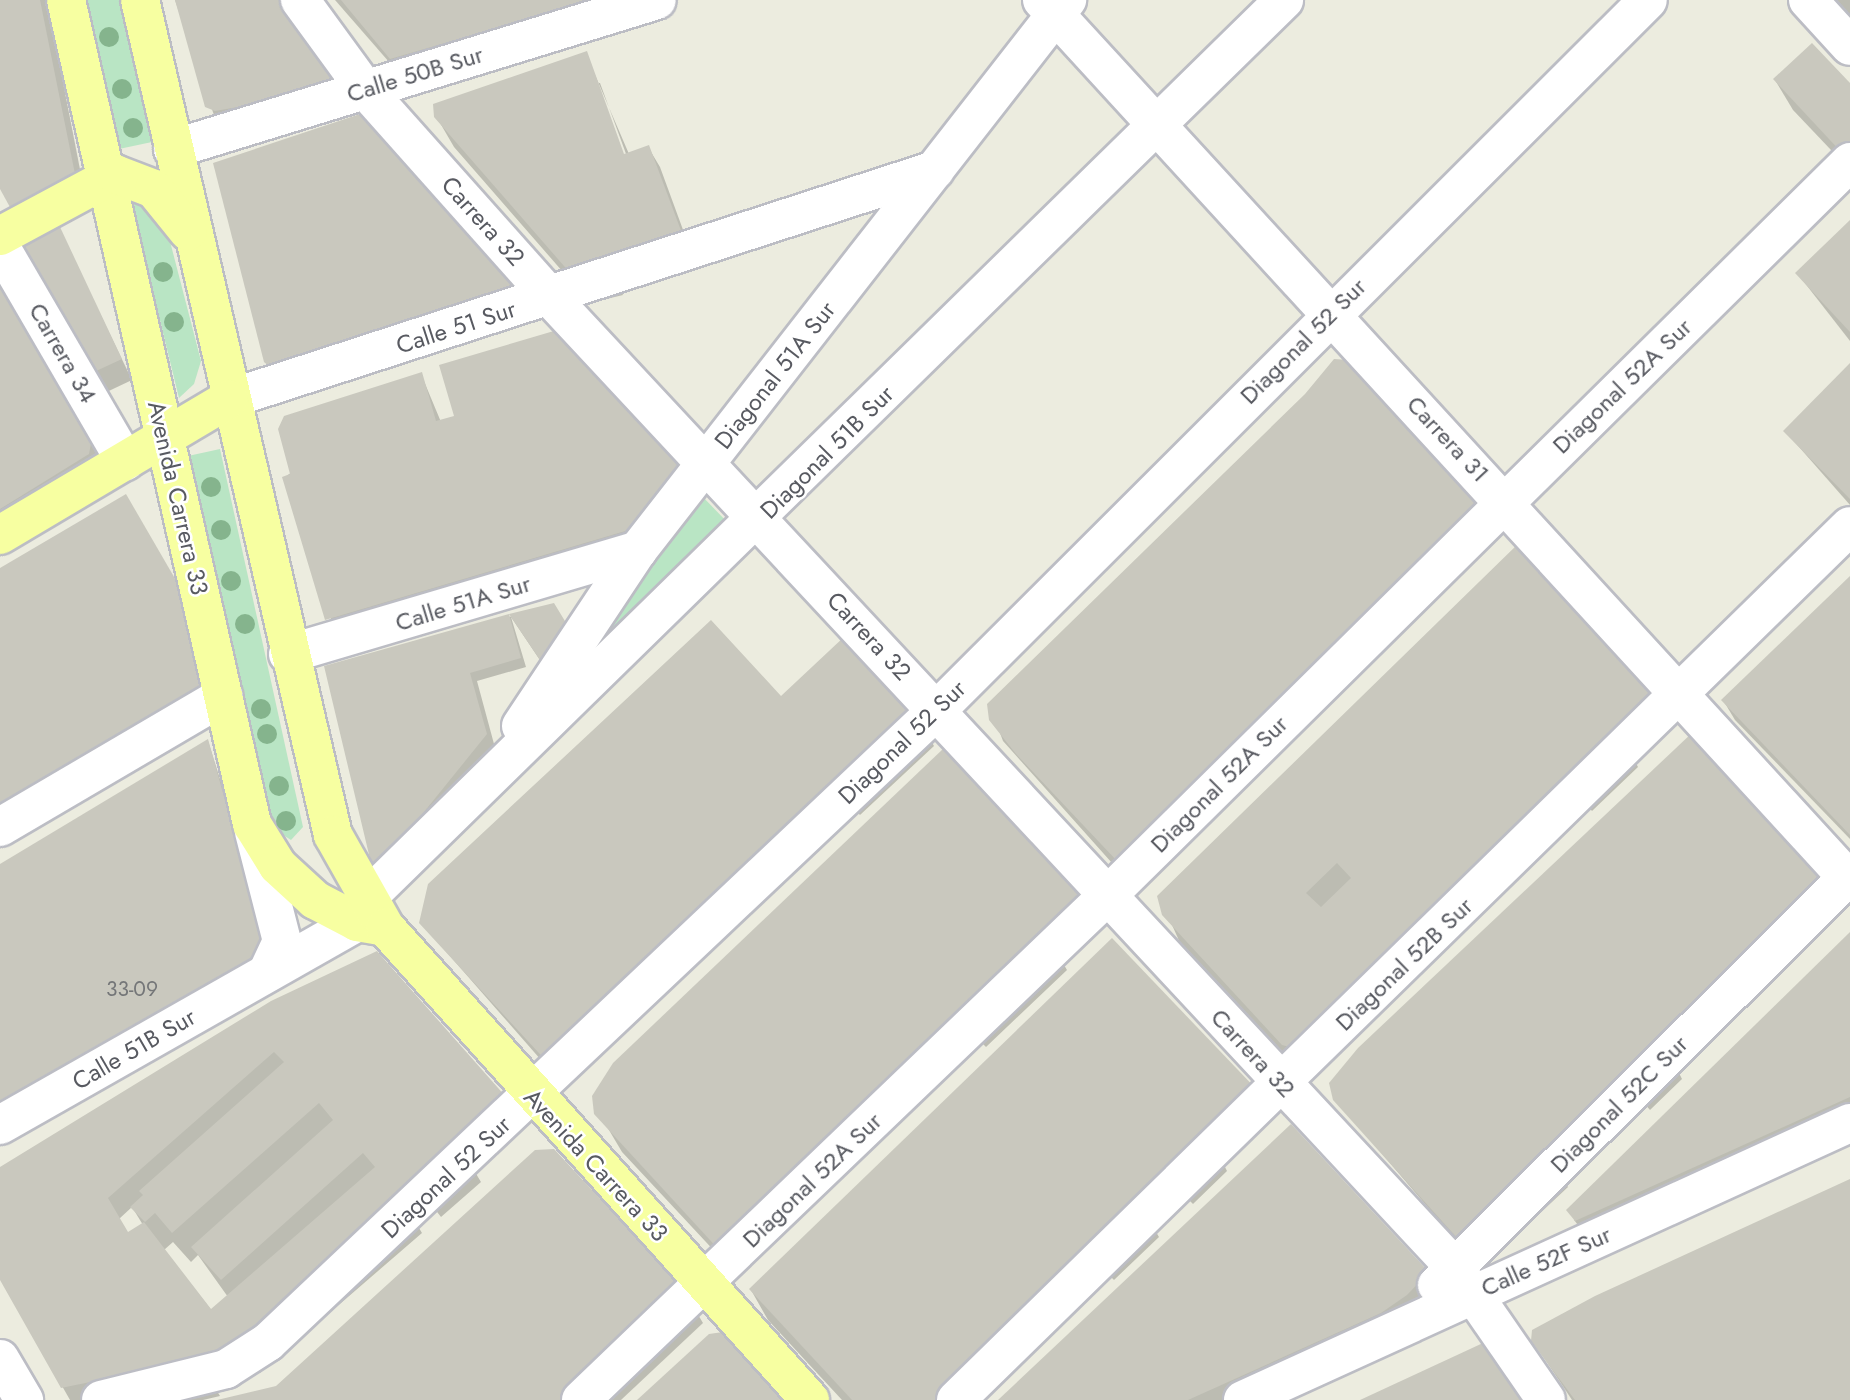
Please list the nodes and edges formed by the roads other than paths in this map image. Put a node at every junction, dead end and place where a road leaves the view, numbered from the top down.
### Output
1 (66, 0) edge
2 (140, 0) edge
3 (300, 0) edge
4 (657, 0) edge
5 (1284, 0) edge
6 (1647, 0) edge
7 (1808, 0) edge
8 (1055, 5) edge
9 (1850, 46) edge
10 (365, 89) junction
11 (1158, 125) junction
12 (173, 149) junction
13 (1850, 162) edge
14 (935, 170) junction
15 (105, 174) junction
16 (0, 236) edge
17 (194, 238) junction
18 (0, 246) edge
19 (550, 298) junction
20 (1331, 312) junction
21 (229, 399) junction
22 (165, 437) junction
23 (125, 461) junction
24 (707, 462) junction
25 (1505, 500) junction
26 (760, 520) junction
27 (1850, 526) edge
28 (0, 535) edge
29 (638, 550) junction
30 (289, 654) junction
31 (1680, 693) junction
32 (223, 696) junction
33 (938, 709) junction
34 (503, 763) junction
35 (252, 824) junction
36 (0, 827) edge
37 (1849, 878) edge
38 (1108, 895) junction
39 (369, 916) junction
40 (267, 973) junction
41 (1282, 1084) junction
42 (530, 1095) junction
43 (1850, 1122) edge
44 (0, 1125) edge
45 (1465, 1281) junction
46 (705, 1283) junction
47 (0, 1359) edge
48 (24, 1400) edge
49 (101, 1400) edge
50 (581, 1400) edge
51 (810, 1400) edge
52 (956, 1400) edge
53 (1243, 1400) edge
54 (1546, 1400) edge

1 - 15 main road, Avenida Carrera 33
2 - 12 main road, Avenida Carrera 33
3 - 10 street, Carrera 32
4 - 10 street, Calle 50B Sur
5 - 11 street, Diagonal 51B Sur
6 - 20 street, Diagonal 52 Sur
7 - 9 street
8 - 11 street, Carrera 31
8 - 14 street, Diagonal 51A Sur
10 - 12 street, Calle 50B Sur
10 - 19 street, Carrera 32
11 - 20 street, Carrera 31
11 - 26 street, Diagonal 51B Sur
12 - 17 main road, Avenida Carrera 33
13 - 25 street, Diagonal 52A Sur
14 - 19 street, Calle 51 Sur
14 - 24 street, Diagonal 51A Sur
15 - 16 main road
15 - 17 main road
15 - 22 main road, Avenida Carrera 33
17 - 21 main road, Avenida Carrera 33
18 - 23 street, Carrera 34
19 - 21 street, Calle 51 Sur
19 - 24 street, Carrera 32
20 - 25 street, Carrera 31
20 - 33 street, Diagonal 52 Sur
21 - 22 main road, Calle 51 Sur
21 - 30 main road, Avenida Carrera 33
22 - 23 main road, Calle 51 Sur
22 - 32 main road, Avenida Carrera 33
23 - 28 main road, Calle 51 Sur
24 - 26 street, Carrera 32
24 - 29 street, Diagonal 51A Sur
25 - 31 street, Carrera 31
25 - 38 street, Diagonal 52A Sur
26 - 33 street, Carrera 32
26 - 34 street, Diagonal 51B Sur
27 - 31 street, Diagonal 52B Sur
29 - 30 street, Calle 51A Sur
29 - 34 street, Diagonal 51A Sur
30 - 39 main road, Avenida Carrera 33
31 - 37 street, Carrera 31
31 - 41 street, Diagonal 52B Sur
32 - 35 main road, Avenida Carrera 33
32 - 36 street
33 - 38 street, Carrera 32
33 - 42 street, Diagonal 52 Sur
34 - 39 street, Diagonal 51B Sur
35 - 39 main road, Avenida Carrera 33
35 - 40 street
37 - 45 street, Diagonal 52C Sur
38 - 41 street, Carrera 32
38 - 46 street, Diagonal 52A Sur
39 - 40 street, Calle 51B Sur
39 - 42 main road, Avenida Carrera 33
40 - 44 street, Calle 51B Sur
41 - 45 street, Carrera 32
41 - 52 street, Diagonal 52B Sur
42 - 46 main road, Avenida Carrera 33
42 - 49 street, Diagonal 52 Sur
43 - 45 street, Calle 52F Sur
45 - 53 street, Diagonal 52C Sur
45 - 54 street, Carrera 32
46 - 50 street, Diagonal 52A Sur
46 - 51 main road, Avenida Carrera 33
47 - 48 street

